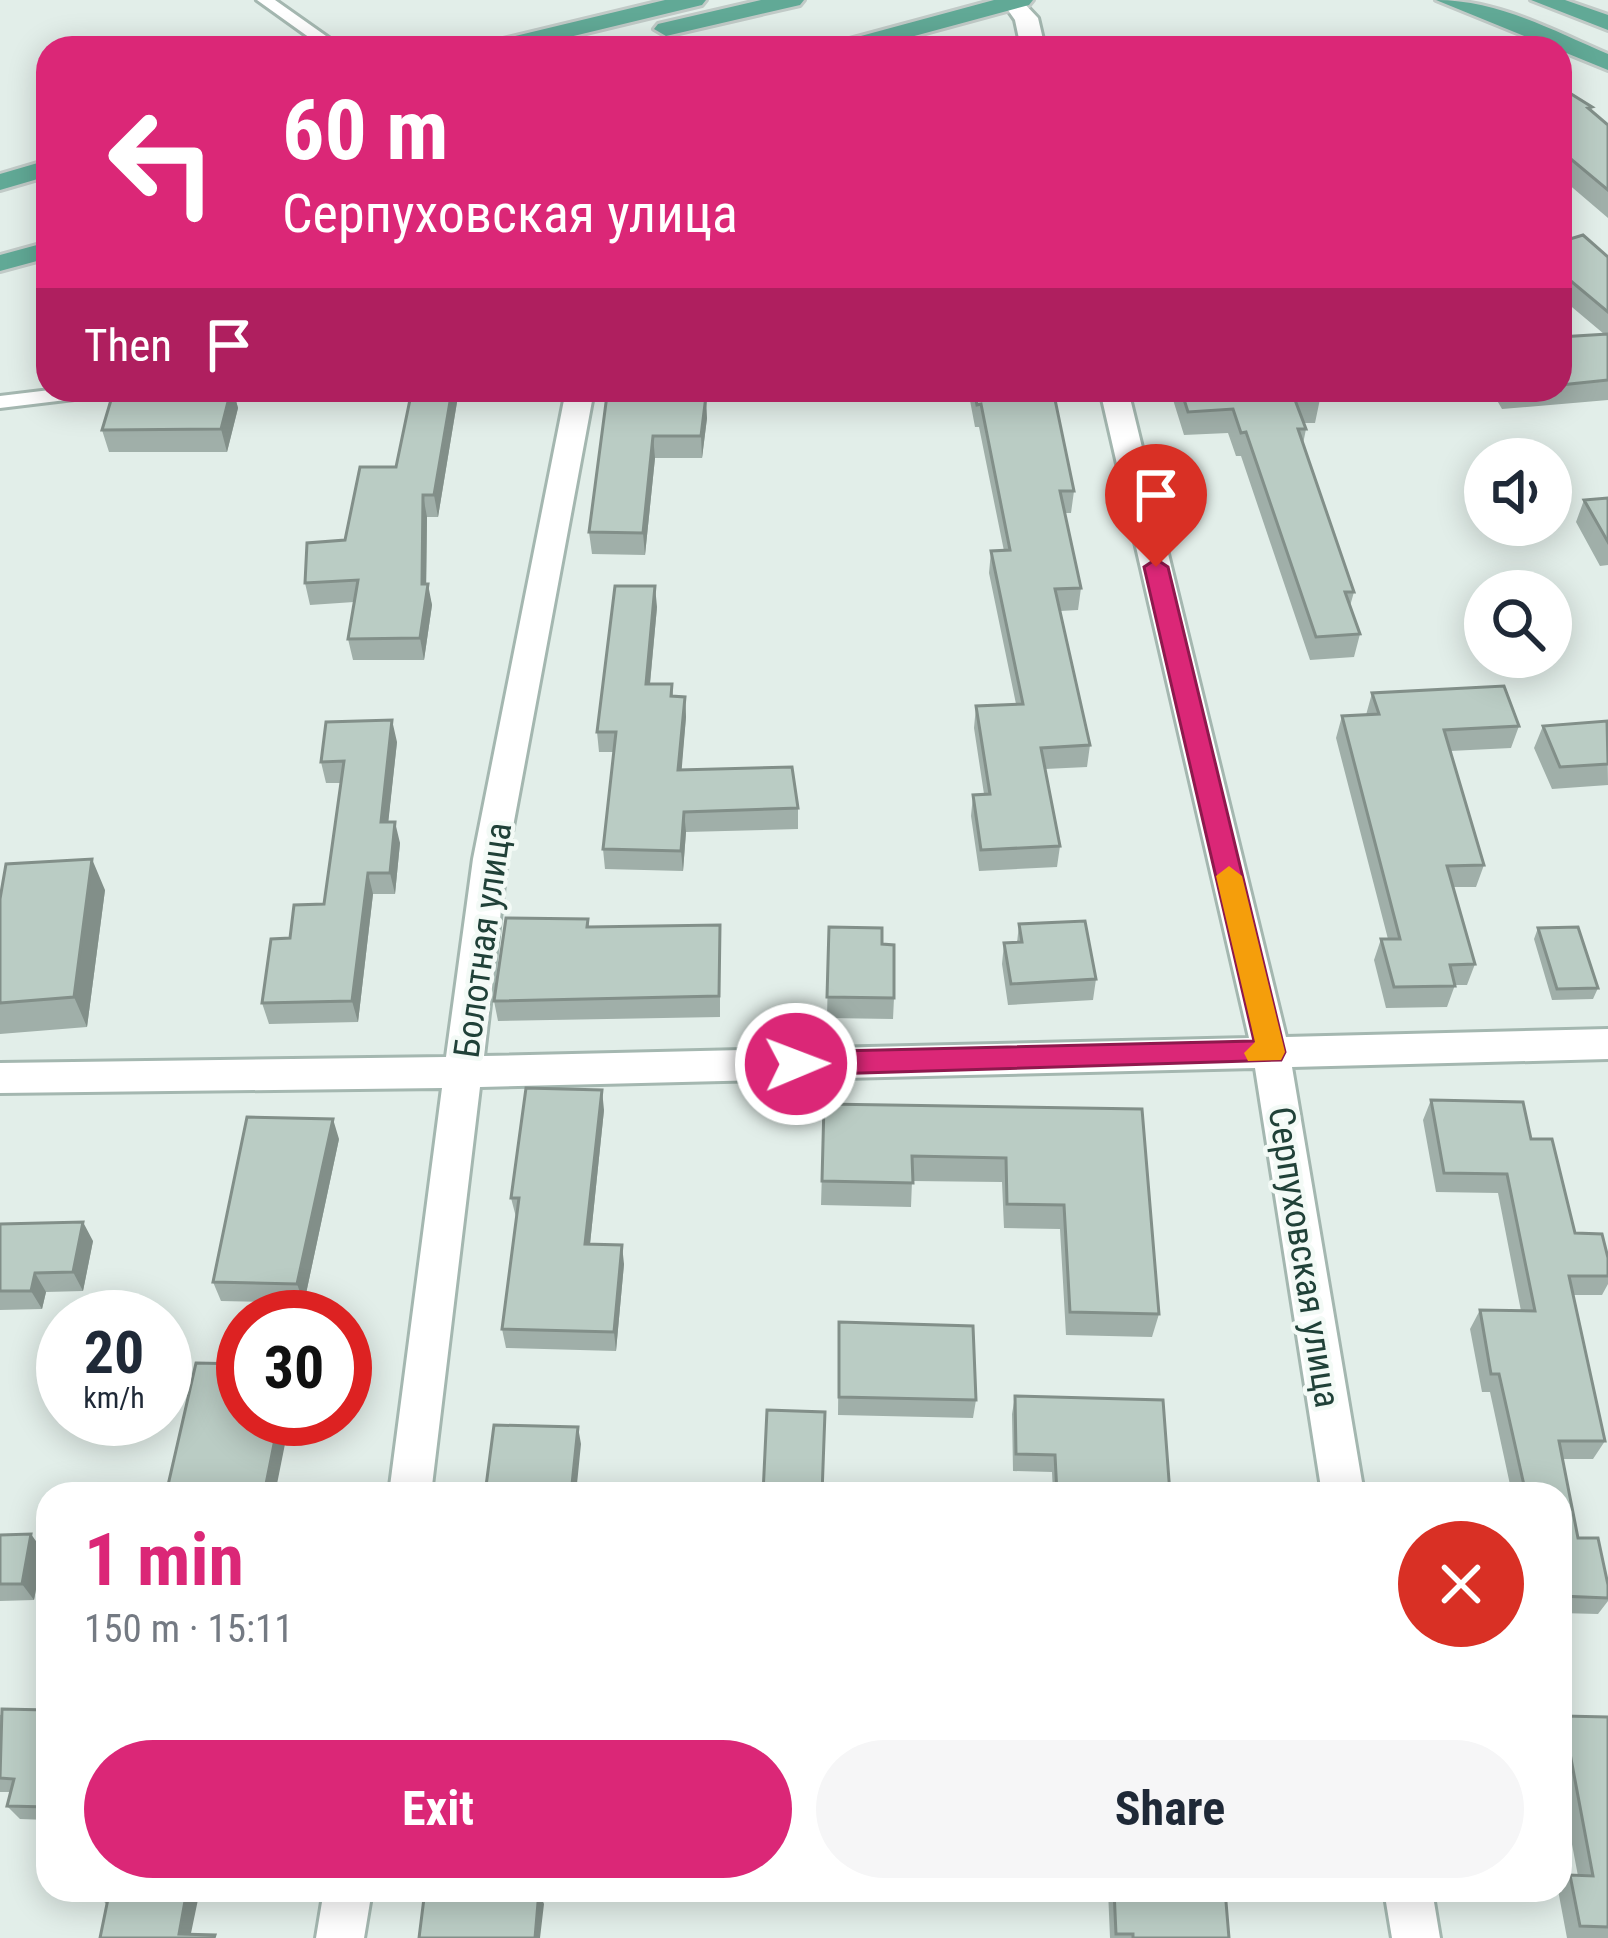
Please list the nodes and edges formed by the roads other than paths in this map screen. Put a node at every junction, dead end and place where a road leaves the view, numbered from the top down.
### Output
1 (265, 0) edge
2 (791, 0) edge
3 (1448, 0) edge
4 (1543, 0) edge
5 (1016, 1) edge
6 (704, 8) edge
7 (1520, 12) edge
8 (1608, 23) edge
9 (317, 36) edge
10 (557, 36) edge
11 (626, 36) edge
12 (888, 36) edge
13 (1030, 36) edge
14 (1561, 36) edge
15 (1572, 42) edge
16 (1608, 63) edge
17 (36, 172) edge
18 (0, 182) edge
19 (36, 192) edge
20 (0, 203) edge
21 (36, 253) edge
22 (0, 262) edge
23 (36, 398) edge
24 (0, 402) edge
25 (578, 402) edge
26 (1117, 402) edge
27 (1608, 1044) edge
28 (1271, 1052) junction
29 (463, 1072) junction
30 (0, 1078) edge
31 (412, 1482) edge
32 (1341, 1482) edge
33 (346, 1902) edge
34 (1410, 1902) edge
35 (340, 1938) edge
36 (1416, 1938) edge

1 - 9 lane
2 - 6 main road
3 - 7 main road
4 - 8 main road
5 - 12 main road
5 - 13 street
6 - 10 main road
6 - 11 main road
7 - 14 main road
15 - 16 main road
17 - 18 main road
19 - 20 main road
21 - 22 main road
23 - 24 lane
25 - 29 street, Болотная улица
26 - 28 street, Серпуховская улица
27 - 28 street
28 - 29 street
28 - 32 street, Серпуховская улица
29 - 30 street
29 - 31 street, Болотная улица
33 - 35 street
34 - 36 street

